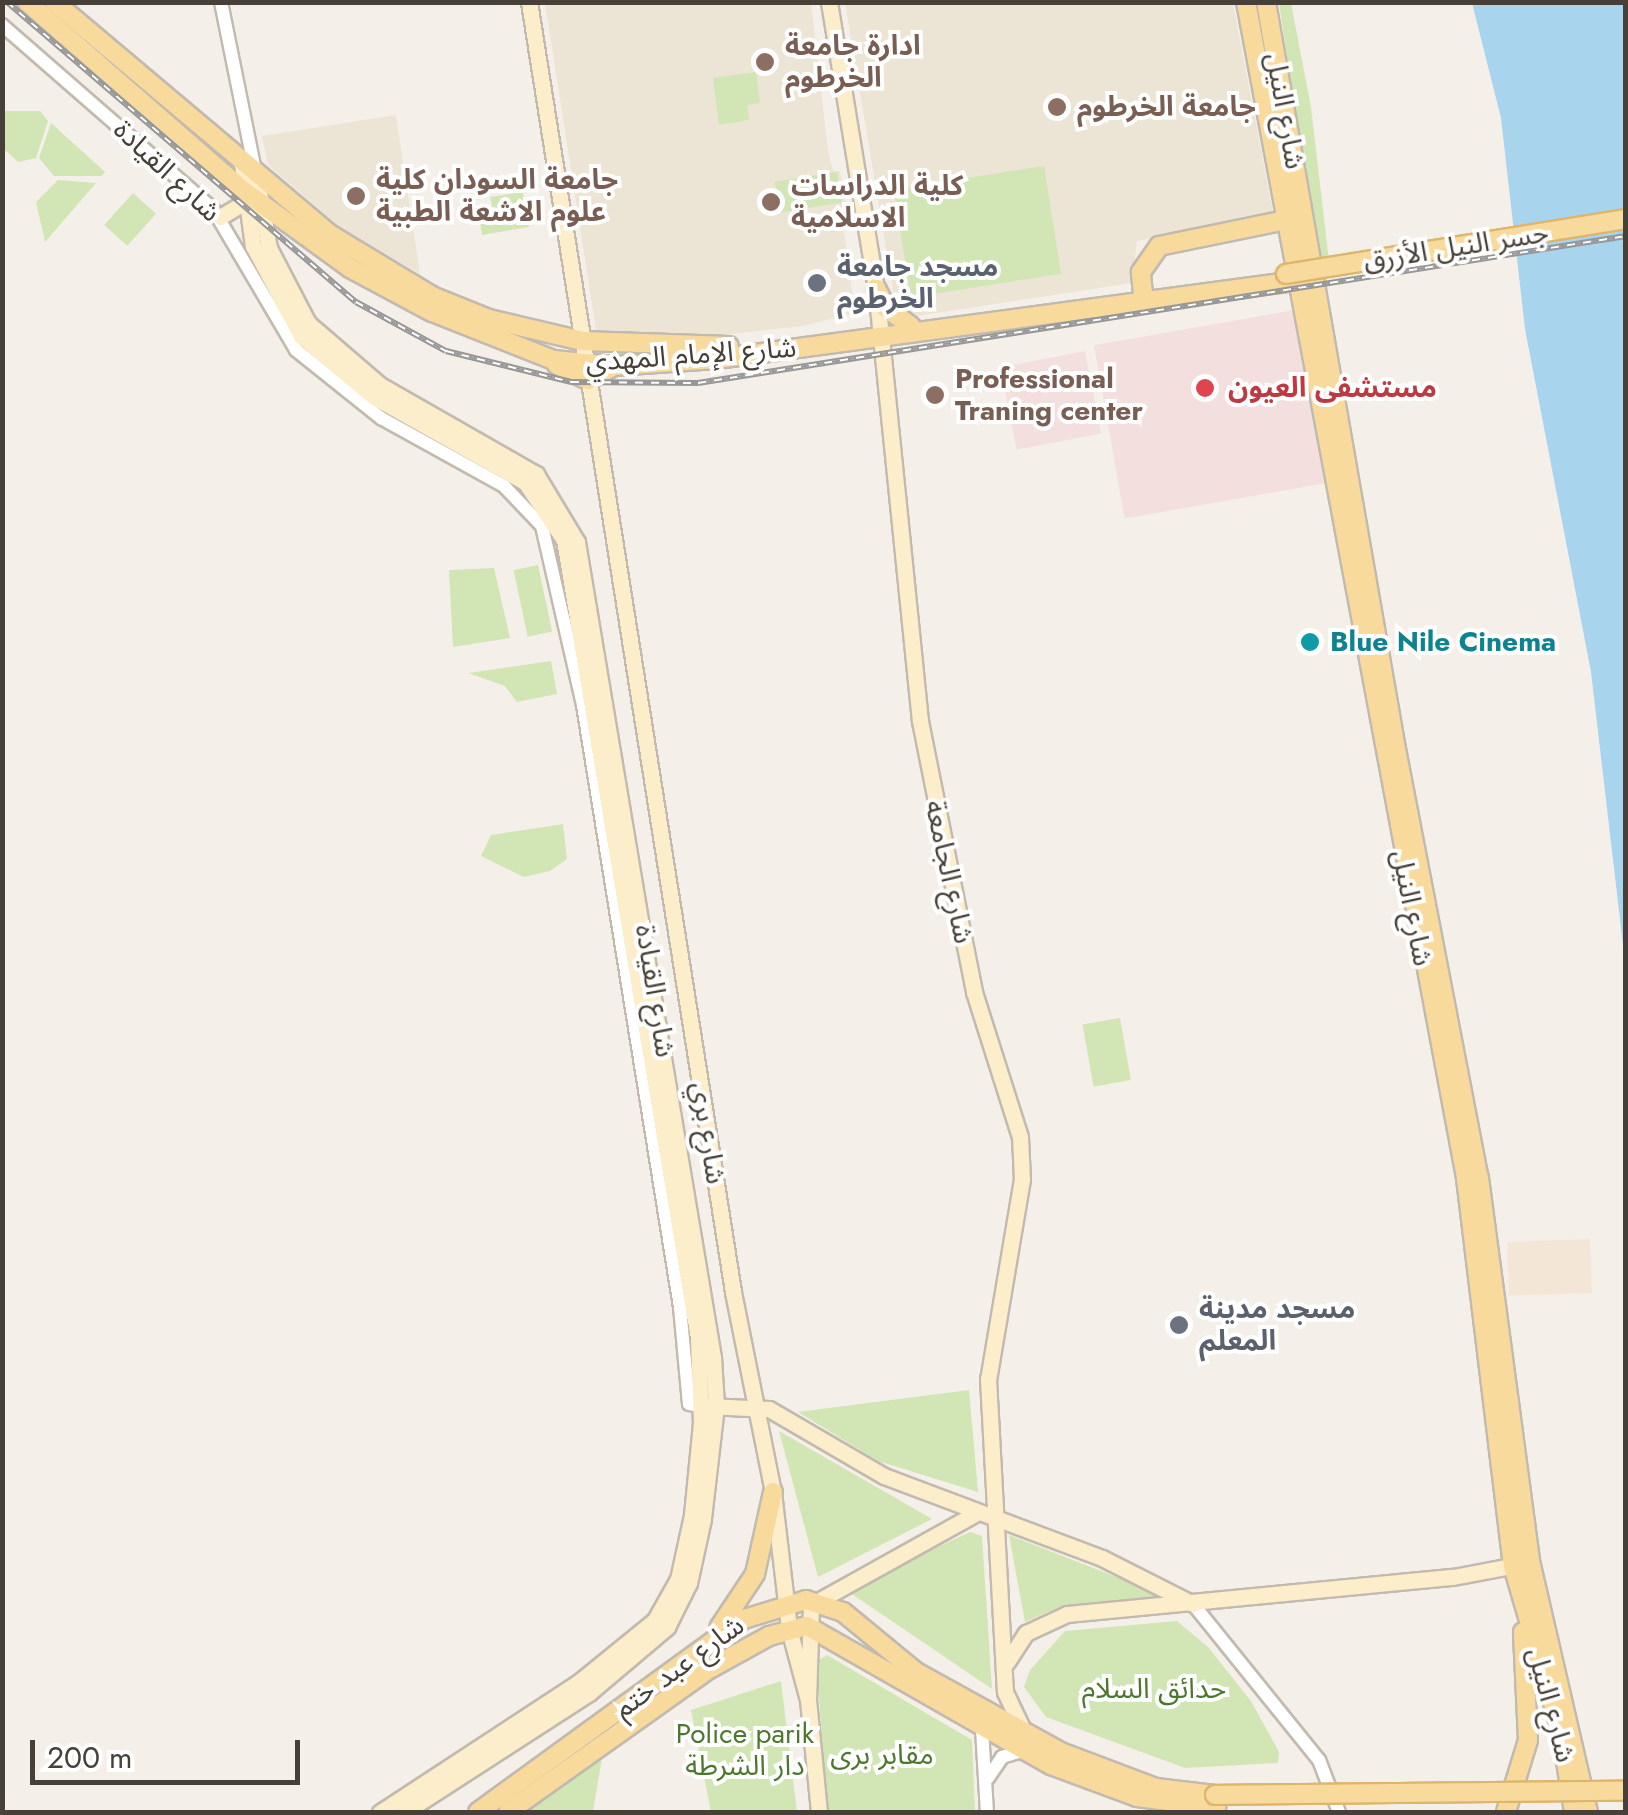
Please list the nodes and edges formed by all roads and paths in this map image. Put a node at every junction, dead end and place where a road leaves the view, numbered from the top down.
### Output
1 (28, 2) edge
2 (54, 2) edge
3 (221, 2) edge
4 (529, 2) edge
5 (829, 2) edge
6 (1246, 2) edge
7 (1266, 2) edge
8 (2, 25) edge
9 (249, 169) junction
10 (249, 198) junction
11 (220, 217) junction
12 (1294, 219) junction
13 (1626, 223) edge
14 (1286, 278) joint
15 (876, 288) junction
16 (1143, 299) junction
17 (911, 326) junction
18 (880, 333) junction
19 (584, 341) junction
20 (586, 372) junction
21 (602, 741) junction
22 (757, 1404) junction
23 (702, 1405) junction
24 (773, 1492) junction
25 (976, 1513) junction
26 (996, 1518) junction
27 (1522, 1564) junction
28 (814, 1600) junction
29 (786, 1602) junction
30 (1193, 1604) junction
31 (1523, 1607) junction
32 (798, 1627) junction
33 (688, 1660) junction
34 (1004, 1670) junction
35 (982, 1729) junction
36 (1025, 1741) junction
37 (987, 1781) junction
38 (1626, 1792) edge
39 (1216, 1801) junction
40 (1626, 1802) edge
41 (380, 1812) edge
42 (406, 1812) edge
43 (478, 1812) edge
44 (508, 1812) edge
45 (819, 1812) edge
46 (987, 1812) edge
47 (1339, 1812) edge
48 (1506, 1812) edge
49 (1574, 1812) edge
50 (1588, 1812) edge

1 - 10 main road, شارع الإمام المهدي
2 - 9 main road, شارع الإمام المهدي
3 - 9 street
4 - 19 main road, شارع بري
5 - 15 main road, شارع الجامعة
6 - 12 main road, شارع النيل
7 - 12 main road, شارع النيل
8 - 11 street, شارع القيادة
9 - 10 main road, شارع القيادة
9 - 19 main road, شارع الإمام المهدي
10 - 11 main road
10 - 20 main road, شارع الإمام المهدي
10 - 21 main road, شارع القيادة
11 - 21 street, شارع القيادة
12 - 16 main road
12 - 27 main road, شارع النيل
13 - 14 main road, جسر النيل الأزرق, bridge
14 - 16 main road, شارع الإمام المهدي
15 - 17 main road
15 - 18 main road, شارع الجامعة
16 - 17 main road, شارع الإمام المهدي
16 - 18 main road, شارع الإمام المهدي
17 - 18 main road, شارع الإمام المهدي
18 - 19 main road, شارع الإمام المهدي
18 - 20 main road, شارع الإمام المهدي
18 - 26 main road, شارع الجامعة
19 - 20 main road, شارع بري
20 - 22 main road, شارع بري
21 - 23 main road, شارع القيادة
22 - 23 main road
22 - 24 main road, شارع بري
22 - 25 main road
23 - 41 main road, شارع القيادة
23 - 42 main road, شارع القيادة
24 - 29 main road, شارع بري
24 - 33 main road
25 - 26 main road
25 - 28 main road
26 - 30 main road
26 - 34 main road, شارع الجامعة
27 - 30 main road
27 - 31 main road, شارع النيل
27 - 50 main road, شارع النيل
28 - 29 main road, شارع عبد ختم
28 - 32 main road
28 - 36 main road
29 - 32 main road, شارع بري
29 - 33 main road, شارع عبد ختم
30 - 34 main road
30 - 47 street
31 - 48 main road
31 - 49 main road, شارع النيل
32 - 35 main road
32 - 44 main road, شارع عبد ختم
32 - 45 main road, شارع بري
33 - 43 main road, شارع عبد ختم
34 - 36 main road, شارع الجامعة
35 - 36 main road
35 - 37 street
36 - 37 street
36 - 39 main road
37 - 46 street
38 - 39 main road, bridge
39 - 40 main road

